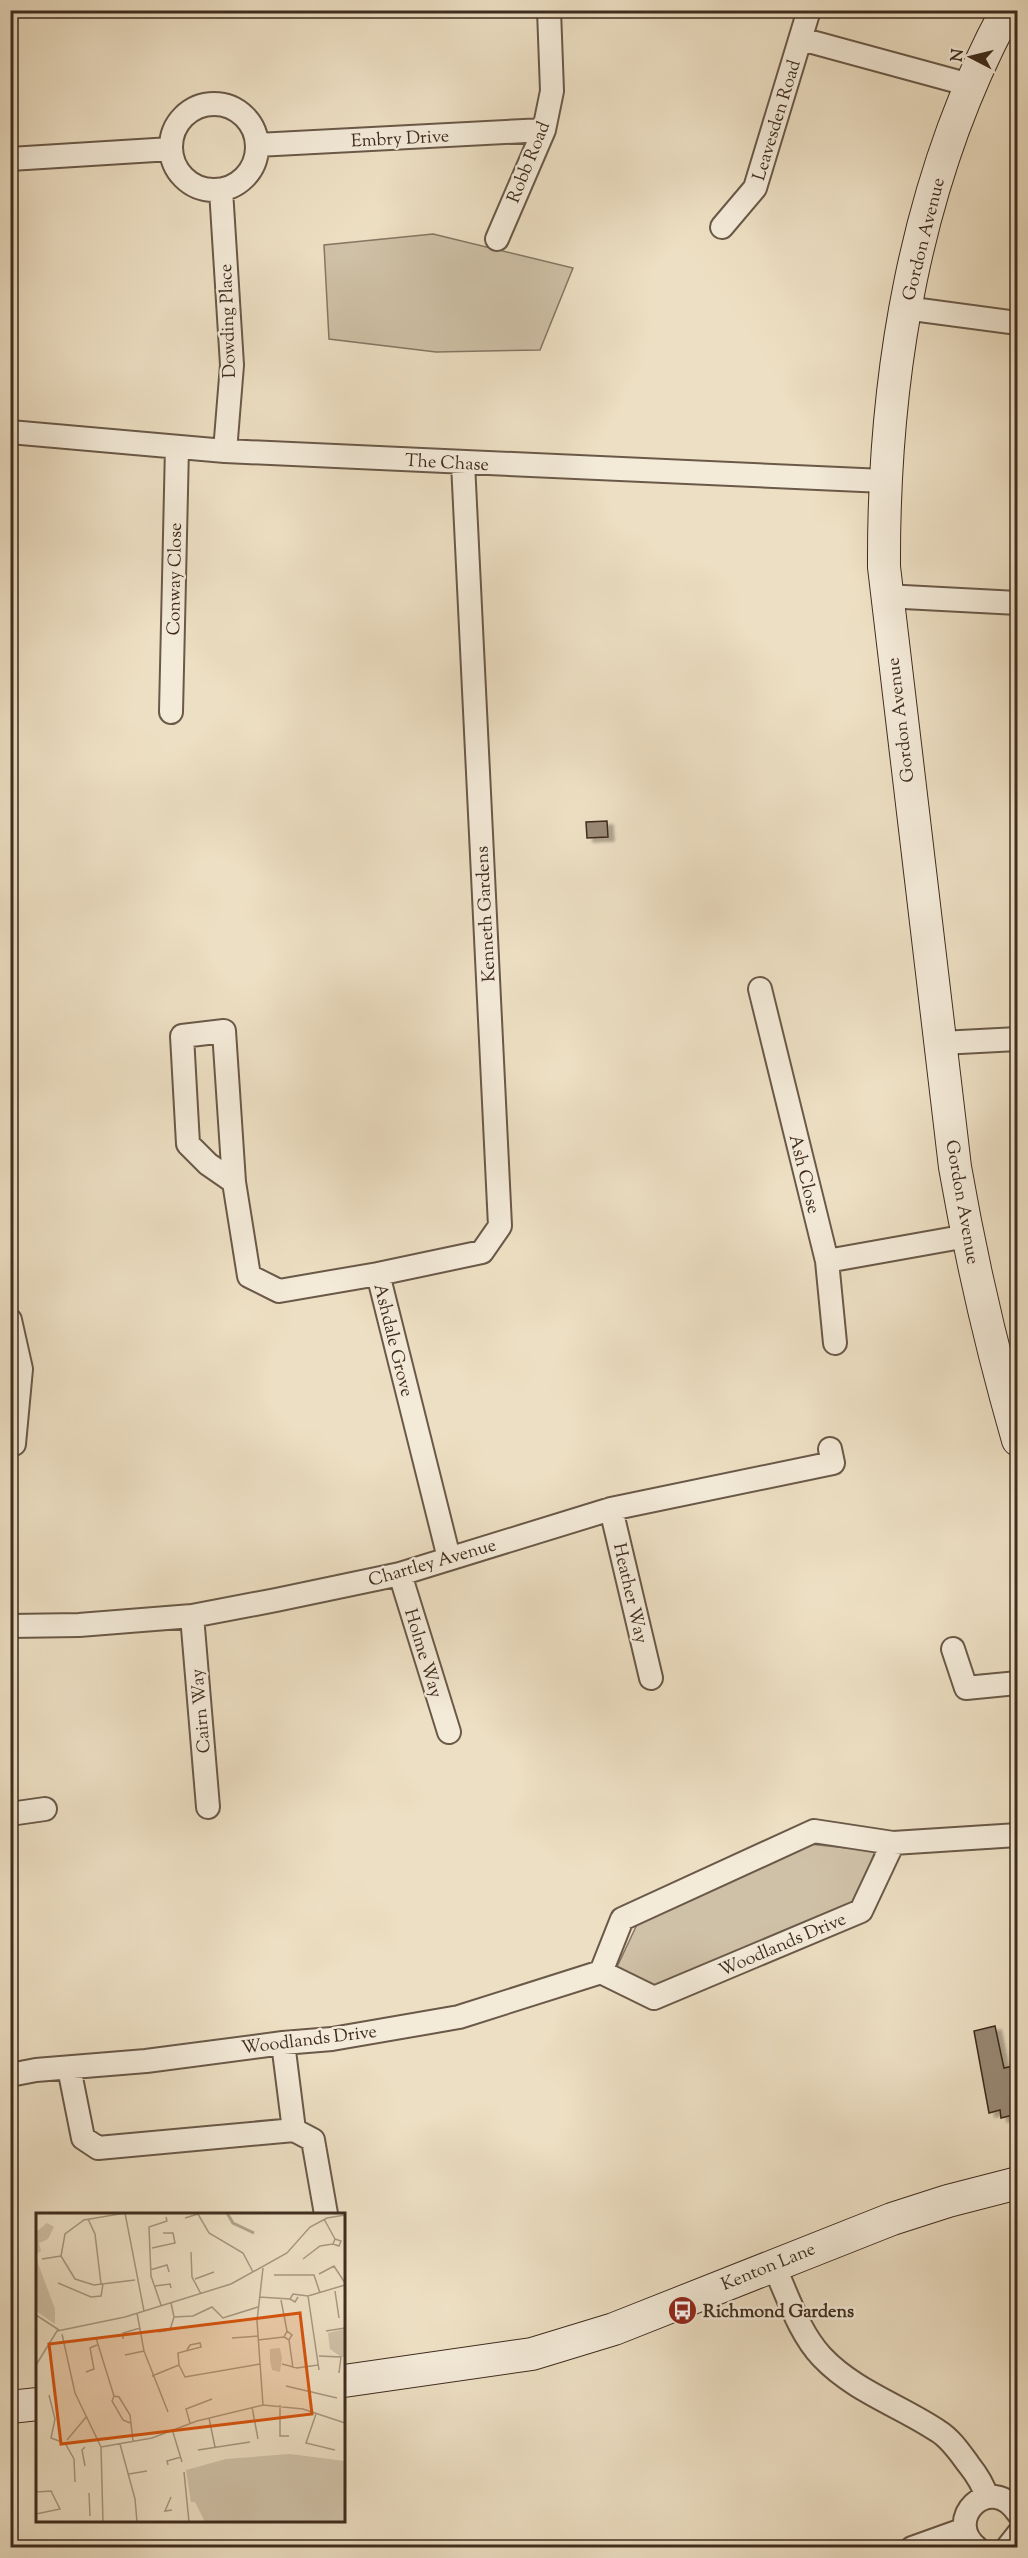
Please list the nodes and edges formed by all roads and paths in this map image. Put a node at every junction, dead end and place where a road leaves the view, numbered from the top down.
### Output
1 (549, 10) edge
2 (809, 10) edge
3 (1007, 10) edge
4 (801, 39) junction
5 (970, 85) junction
6 (544, 130) junction
7 (257, 145) junction
8 (171, 149) junction
9 (10, 159) edge
10 (221, 190) junction
11 (722, 227) dead end
12 (497, 239) dead end
13 (905, 308) junction
14 (1017, 323) edge
15 (10, 432) edge
16 (177, 447) junction
17 (225, 451) junction
18 (463, 463) junction
19 (884, 481) junction
20 (885, 596) junction
21 (1017, 603) edge
22 (171, 712) dead end
23 (760, 989) dead end
24 (1017, 1039) edge
25 (940, 1043) junction
26 (234, 1182) junction
27 (967, 1236) junction
28 (827, 1261) junction
29 (378, 1274) junction
30 (10, 1320) edge
31 (835, 1343) dead end
32 (1016, 1432) edge
33 (14, 1444) dead end
34 (830, 1449) dead end
35 (611, 1509) junction
36 (449, 1558) junction
37 (400, 1574) junction
38 (192, 1616) junction
39 (10, 1626) edge
40 (953, 1649) dead end
41 (651, 1678) dead end
42 (1017, 1683) edge
43 (448, 1732) dead end
44 (208, 1807) dead end
45 (45, 1809) dead end
46 (10, 1814) edge
47 (1017, 1835) edge
48 (893, 1843) junction
49 (601, 1972) junction
50 (283, 2043) junction
51 (69, 2068) junction
52 (10, 2075) edge
53 (294, 2130) junction
54 (1017, 2183) edge
55 (326, 2213) edge
56 (773, 2264) junction
57 (345, 2381) edge
58 (36, 2404) edge
59 (10, 2407) edge
60 (987, 2496) junction
61 (1017, 2513) edge
62 (1017, 2534) edge
63 (971, 2538) edge
64 (912, 2547) edge
65 (1007, 2547) edge

1 - 6 street, Robb Road
2 - 4 street, Leavesden Road
3 - 5 street, Gordon Avenue
4 - 5 street, Leavesden Road
4 - 11 street, Leavesden Road
5 - 13 street, Gordon Avenue
6 - 7 street, Embry Drive
6 - 12 street, Robb Road
7 - 8 street
7 - 10 street
8 - 9 street
8 - 10 street
10 - 17 street, Dowding Place
13 - 14 street
13 - 19 street, Gordon Avenue
15 - 16 street, The Chase
16 - 17 street, The Chase
16 - 22 street, Conway Close
17 - 18 street, The Chase
18 - 19 street, The Chase
18 - 29 street, Kenneth Gardens
19 - 20 street, Gordon Avenue
20 - 21 street
20 - 25 street, Gordon Avenue
23 - 28 street, Ash Close
24 - 25 street
25 - 27 street, Gordon Avenue
26 - 26 street, Ashdale Grove
26 - 29 street, Ashdale Grove
27 - 28 street
27 - 32 street, Gordon Avenue
28 - 31 street, Ash Close
29 - 36 street, Ashdale Grove
30 - 33 street
34 - 35 street, Chartley Avenue
35 - 36 street, Chartley Avenue
35 - 41 street, Heather Way
36 - 37 street, Chartley Avenue
37 - 38 street, Chartley Avenue
37 - 43 street, Holme Way
38 - 39 street, Chartley Avenue
38 - 44 street, Cairn Way
40 - 42 street
45 - 46 street
47 - 48 street
48 - 49 street
48 - 49 street, Woodlands Drive
49 - 50 street, Woodlands Drive
50 - 51 street, Woodlands Drive
50 - 53 street
51 - 52 street, Woodlands Drive
51 - 53 street
53 - 55 street
54 - 56 street, Kenton Lane
56 - 57 street, Kenton Lane
56 - 60 street
58 - 59 street
60 - 61 street
60 - 63 street
62 - 65 street
63 - 64 street

